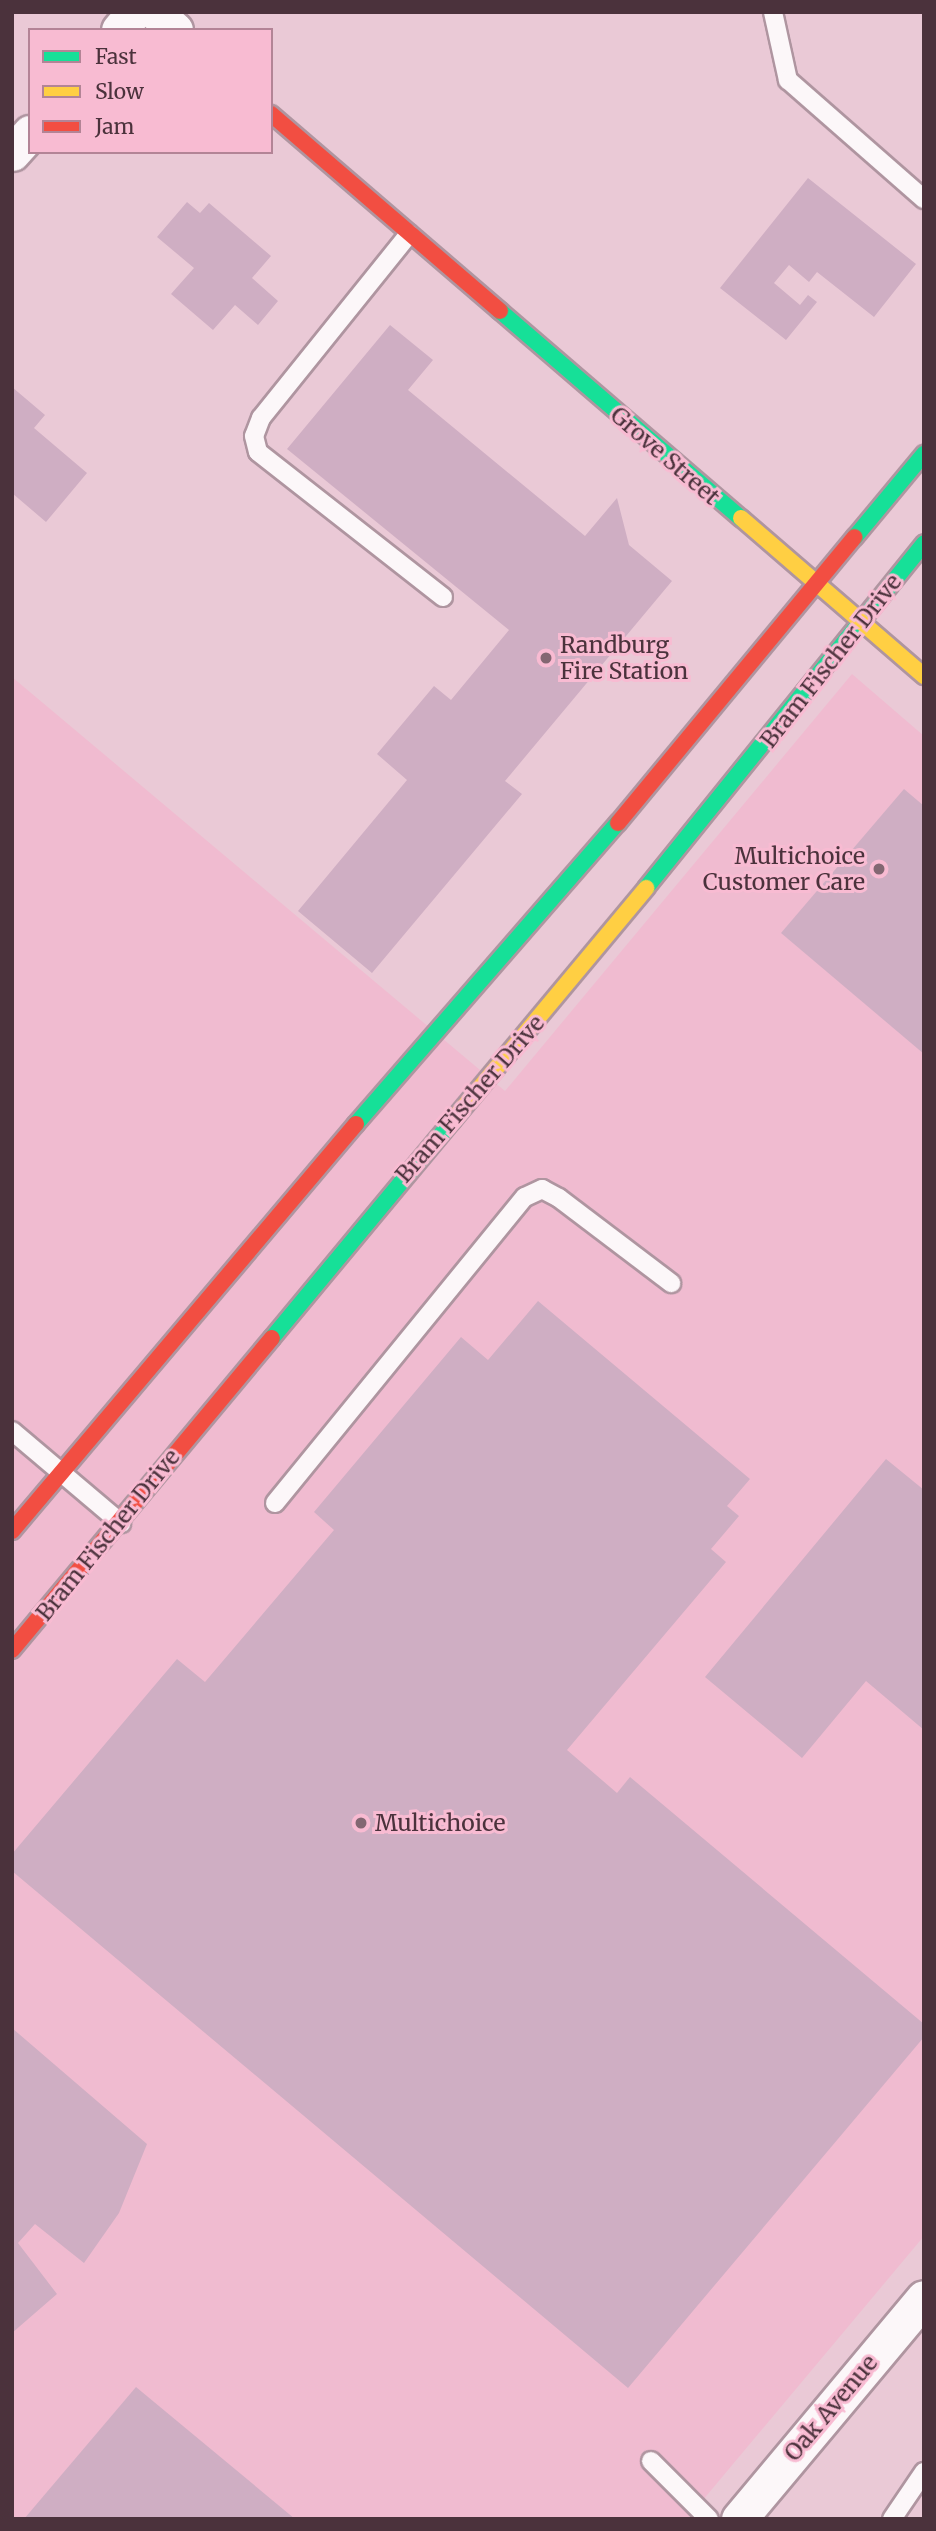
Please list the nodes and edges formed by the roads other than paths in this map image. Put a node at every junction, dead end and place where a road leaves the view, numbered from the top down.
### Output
1 (134, 12) edge
2 (155, 12) edge
3 (773, 12) edge
4 (121, 28) edge
5 (173, 28) edge
6 (273, 116) edge
7 (28, 135) edge
8 (12, 153) edge
9 (924, 199) edge
10 (409, 234) junction
11 (924, 454) edge
12 (924, 543) edge
13 (815, 587) junction
14 (443, 597) dead end
15 (862, 625) junction
16 (924, 676) edge
17 (671, 1283) dead end
18 (12, 1432) edge
19 (62, 1472) junction
20 (275, 1503) dead end
21 (121, 1522) junction
22 (12, 1531) edge
23 (12, 1650) edge
24 (924, 2298) edge
25 (651, 2461) dead end
26 (924, 2472) edge
27 (709, 2519) edge
28 (739, 2519) edge
29 (892, 2519) edge

1 - 4 street
2 - 5 street
3 - 9 lane
6 - 10 main road, Grove Street
7 - 8 street
10 - 13 main road, Grove Street
10 - 14 lane
11 - 13 main road
12 - 15 main road, Bram Fischer Drive
13 - 15 main road, Grove Street
13 - 19 main road
15 - 16 main road, Grove Street
15 - 21 main road, Bram Fischer Drive
17 - 20 lane
18 - 19 lane
19 - 21 lane
19 - 22 main road
21 - 23 main road, Bram Fischer Drive
24 - 28 street, Oak Avenue
25 - 27 lane
26 - 29 lane

